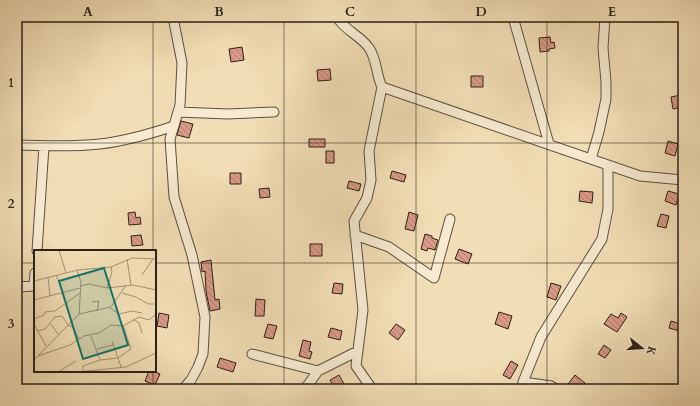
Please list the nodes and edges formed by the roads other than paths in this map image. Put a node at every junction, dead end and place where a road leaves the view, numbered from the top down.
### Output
1 (337, 17) edge
2 (513, 17) edge
3 (605, 17) edge
4 (175, 18) edge
5 (382, 87) junction
6 (178, 112) junction
7 (274, 112) dead end
8 (174, 126) junction
9 (549, 144) junction
10 (17, 145) edge
11 (44, 146) junction
12 (591, 159) junction
13 (608, 165) junction
14 (683, 180) edge
15 (450, 219) dead end
16 (356, 235) junction
17 (37, 250) edge
18 (34, 286) edge
19 (17, 287) edge
20 (358, 351) junction
21 (252, 354) dead end
22 (318, 371) junction
23 (523, 385) edge
24 (183, 389) edge
25 (305, 389) edge
26 (372, 389) edge
27 (556, 389) edge

1 - 5 street
2 - 9 street
3 - 12 street
4 - 6 street
5 - 9 street
5 - 16 street
6 - 7 street
6 - 8 street
8 - 11 street
8 - 24 street
9 - 12 street
10 - 11 street
11 - 17 street
12 - 13 street
13 - 14 street
13 - 23 street
15 - 16 street
16 - 20 street
18 - 19 street
20 - 22 street
20 - 26 street
21 - 22 street
22 - 25 street
23 - 27 street

